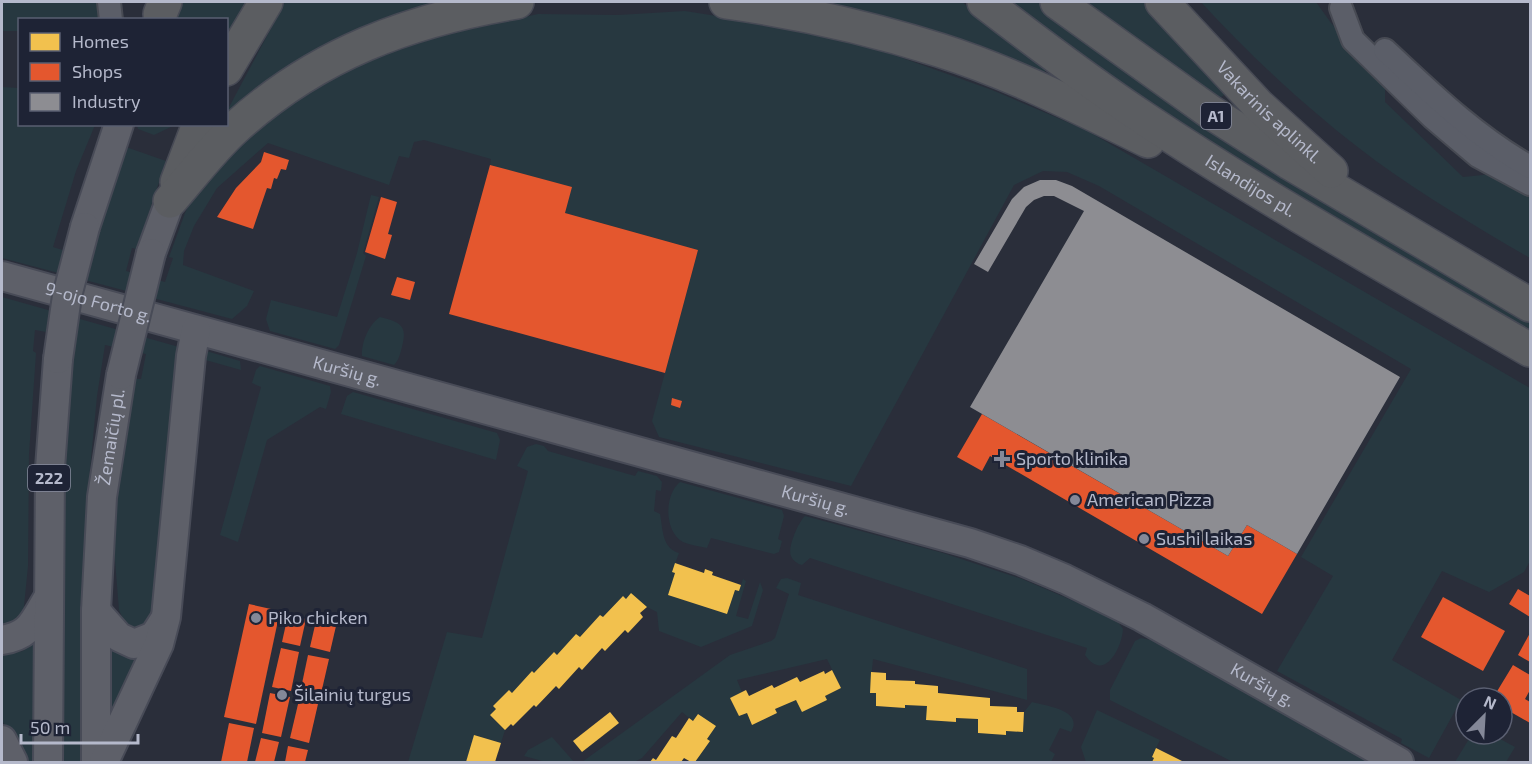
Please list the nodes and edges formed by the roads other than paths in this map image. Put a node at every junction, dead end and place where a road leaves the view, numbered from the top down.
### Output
1 (109, 2) edge
2 (266, 2) edge
3 (517, 2) edge
4 (726, 2) edge
5 (984, 2) edge
6 (1057, 2) edge
7 (1162, 2) edge
8 (1337, 5) edge
9 (111, 18) edge
10 (228, 66) edge
11 (118, 126) edge
12 (198, 126) edge
13 (1530, 167) edge
14 (1530, 184) edge
15 (170, 201) junction
16 (1279, 205) junction
17 (1384, 218) junction
18 (2, 276) edge
19 (1530, 305) edge
20 (196, 330) junction
21 (1530, 350) edge
22 (48, 598) junction
23 (96, 611) junction
24 (166, 617) junction
25 (2, 640) edge
26 (2, 740) edge
27 (13, 762) edge
28 (48, 762) edge
29 (96, 762) edge
30 (104, 762) edge
31 (1399, 762) edge

1 - 9 street
2 - 10 highway
3 - 15 highway
4 - 16 highway
5 - 16 highway, Islandijos pl. / A1
6 - 17 highway, A1
7 - 17 highway, Vakarinis aplinkl.
8 - 13 street
8 - 14 street
11 - 22 main road, 222, bridge
12 - 15 highway, Žemaičių pl.
15 - 23 main road, Žemaičių pl., bridge
16 - 21 highway, Islandijos pl. / A1
17 - 19 highway, A1
18 - 20 main road, 9-ojo Forto g.
20 - 24 main road
20 - 31 main road, Kuršių g.
22 - 25 main road
22 - 28 main road, 222
23 - 24 main road
23 - 29 main road, Žemaičių pl.
24 - 30 main road
26 - 27 main road

